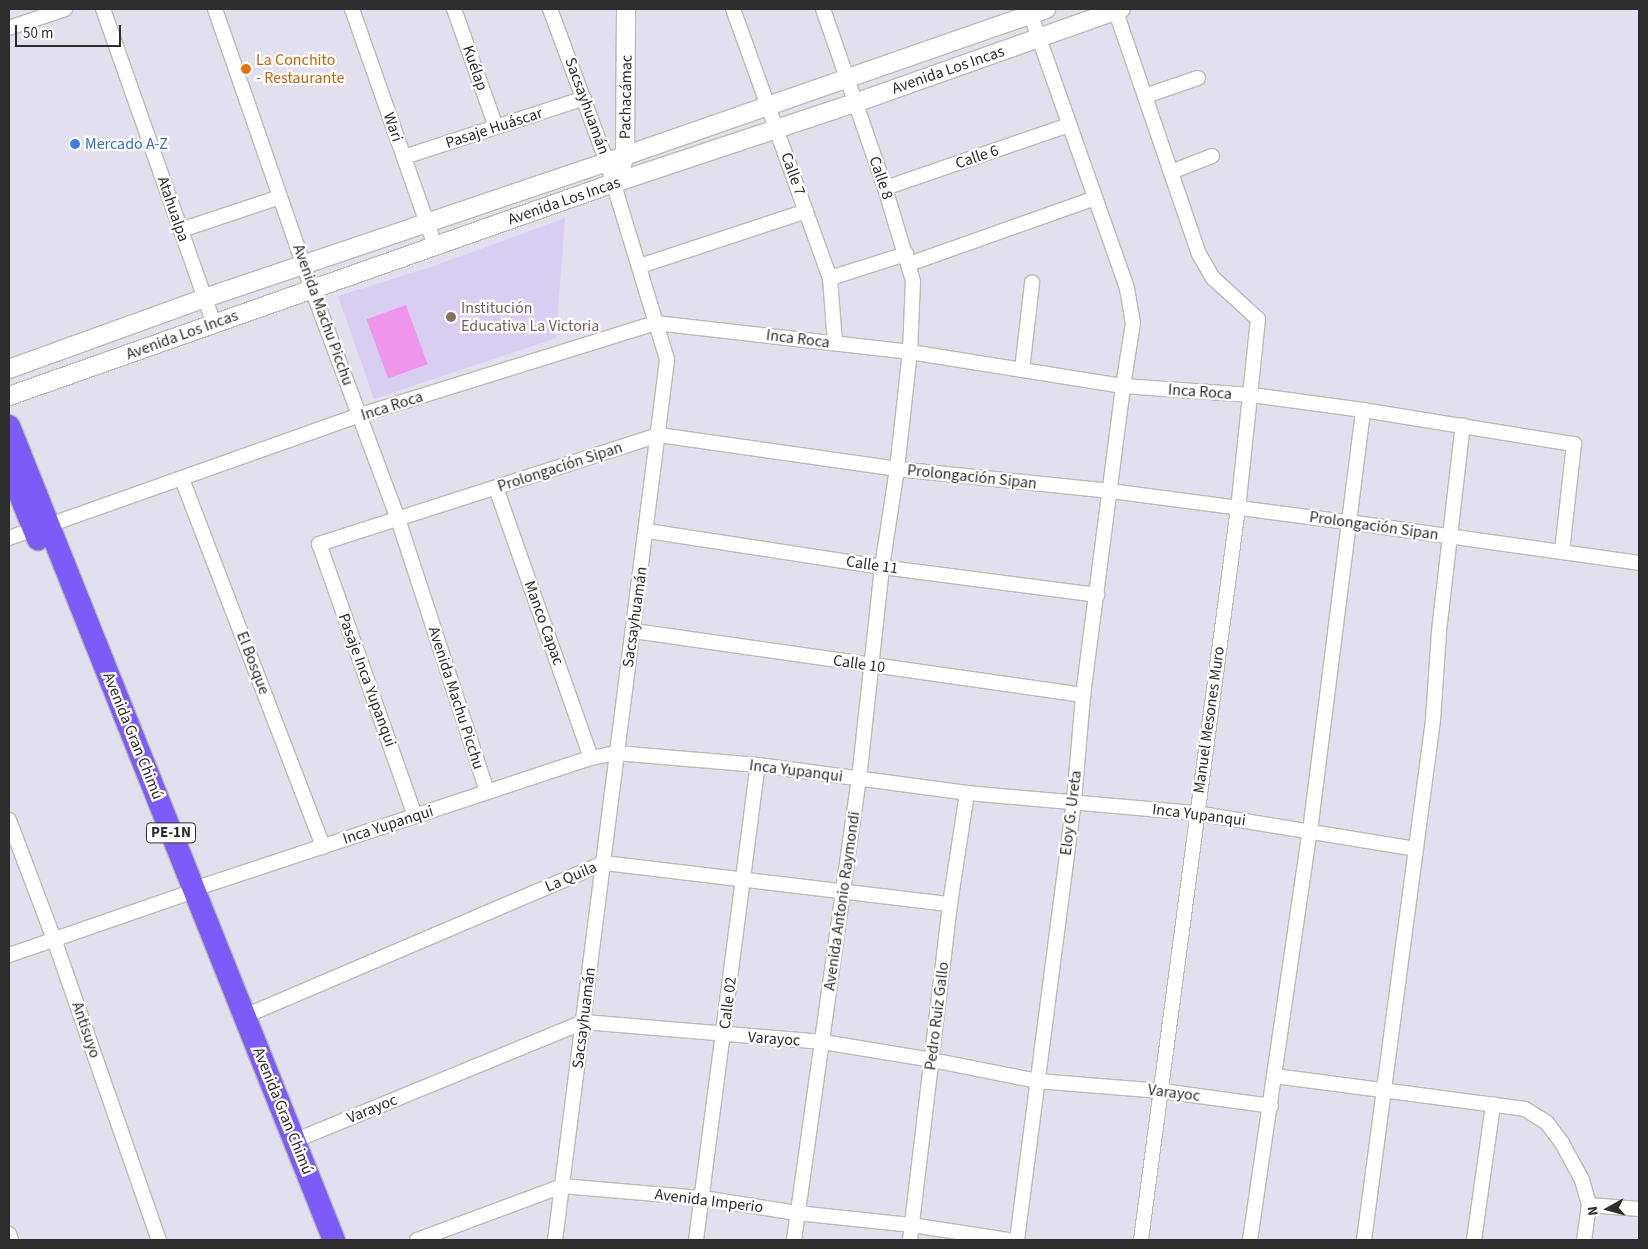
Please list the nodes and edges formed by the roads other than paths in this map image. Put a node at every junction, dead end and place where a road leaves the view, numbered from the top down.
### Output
1 (65, 9) edge
2 (103, 9) edge
3 (215, 9) edge
4 (352, 9) edge
5 (454, 9) edge
6 (550, 9) edge
7 (626, 9) edge
8 (733, 9) edge
9 (823, 9) edge
10 (1117, 9) edge
11 (1035, 11) edge
12 (9, 28) edge
13 (1039, 38) junction
14 (1198, 78) dead end
15 (846, 79) junction
16 (1145, 96) junction
17 (584, 98) junction
18 (855, 103) junction
19 (767, 106) junction
20 (1069, 126) junction
21 (496, 127) junction
22 (777, 129) junction
23 (625, 156) junction
24 (1212, 156) dead end
25 (404, 157) junction
26 (607, 162) junction
27 (1170, 172) junction
28 (614, 183) junction
29 (885, 188) junction
30 (280, 197) junction
31 (1095, 198) junction
32 (806, 211) junction
33 (426, 223) junction
34 (181, 230) junction
35 (435, 246) junction
36 (908, 259) junction
37 (303, 265) junction
38 (640, 266) junction
39 (830, 278) junction
40 (1032, 283) dead end
41 (312, 289) junction
42 (205, 298) junction
43 (656, 323) junction
44 (214, 324) junction
45 (835, 344) junction
46 (910, 352) junction
47 (9, 370) edge
48 (1022, 370) junction
49 (1123, 386) junction
50 (9, 396) edge
51 (1252, 396) junction
52 (1363, 410) junction
53 (360, 415) junction
54 (1463, 425) junction
55 (9, 426) edge
56 (658, 435) junction
57 (9, 468) edge
58 (897, 469) junction
59 (182, 479) junction
60 (496, 488) junction
61 (1111, 491) junction
62 (1238, 508) junction
63 (398, 519) junction
64 (1348, 522) junction
65 (42, 527) junction
66 (647, 531) junction
67 (1450, 536) junction
68 (9, 538) edge
69 (319, 544) joint
70 (1562, 551) junction
71 (1639, 563) edge
72 (882, 567) junction
73 (1097, 596) junction
74 (634, 631) junction
75 (872, 666) junction
76 (1083, 695) junction
77 (616, 753) junction
78 (591, 758) junction
79 (758, 765) junction
80 (859, 779) junction
81 (487, 792) junction
82 (967, 793) junction
83 (1074, 801) junction
84 (1196, 813) junction
85 (415, 816) junction
86 (9, 820) edge
87 (1310, 831) junction
88 (323, 847) junction
89 (1416, 849) junction
90 (604, 863) junction
91 (742, 878) junction
92 (188, 892) junction
93 (841, 892) junction
94 (950, 904) junction
95 (54, 939) junction
96 (9, 955) edge
97 (245, 1016) junction
98 (584, 1022) junction
99 (724, 1035) junction
100 (823, 1042) junction
101 (932, 1060) junction
102 (1275, 1076) junction
103 (1037, 1080) junction
104 (1162, 1091) junction
105 (1384, 1091) junction
106 (1493, 1104) junction
107 (1271, 1106) junction
108 (296, 1140) junction
109 (562, 1186) junction
110 (703, 1198) junction
111 (1589, 1205) junction
112 (1639, 1209) edge
113 (797, 1213) junction
114 (912, 1225) junction
115 (9, 1234) edge
116 (11, 1240) edge
117 (159, 1240) edge
118 (319, 1240) edge
119 (334, 1240) edge
120 (417, 1240) edge
121 (555, 1240) edge
122 (696, 1240) edge
123 (794, 1240) edge
124 (910, 1240) edge
125 (1008, 1240) edge
126 (1017, 1240) edge
127 (1140, 1240) edge
128 (1250, 1240) edge
129 (1364, 1240) edge
130 (1474, 1240) edge
131 (1584, 1240) edge

1 - 12 street
2 - 34 street, Atahualpa
3 - 30 street, Avenida Machu Picchu
4 - 25 street, Wari
5 - 21 street, Kuélap
6 - 17 street, Sacsayhuamán
7 - 23 street, Pachacámac
8 - 19 street, Calle 7
9 - 15 street, Calle 8
10 - 13 street, Avenida Los Incas
10 - 16 street
11 - 13 street, Eloy G. Ureta
11 - 15 street, Avenida Los Incas
13 - 18 street, Avenida Los Incas
13 - 20 street, Eloy G. Ureta
14 - 16 street
15 - 18 street, Calle 8
15 - 19 street, Avenida Los Incas
16 - 27 street
17 - 21 street, Pasaje Huáscar
17 - 26 street, Sacsayhuamán
18 - 22 street, Avenida Los Incas
18 - 29 street, Calle 8
19 - 22 street, Calle 7
19 - 23 street, Avenida Los Incas
20 - 29 street, Calle 6
20 - 31 street, Eloy G. Ureta
21 - 25 street, Pasaje Huáscar
22 - 28 street, Avenida Los Incas
22 - 32 street, Calle 7
23 - 26 street, Avenida Los Incas
23 - 28 street, Pachacámac
24 - 27 street
25 - 33 street, Wari
26 - 28 street, Sacsayhuamán
26 - 33 street, Avenida Los Incas
27 - 51 street, Manuel Mesones Muro
28 - 35 street, Avenida Los Incas
28 - 38 street, Sacsayhuamán
29 - 36 street, Calle 8
30 - 34 street
30 - 37 street, Avenida Machu Picchu
31 - 36 street
31 - 49 street, Eloy G. Ureta
32 - 38 street
32 - 39 street, Calle 7
33 - 35 street, Wari
33 - 37 street, Avenida Los Incas
34 - 42 street, Atahualpa
35 - 41 street, Avenida Los Incas
36 - 39 street
36 - 46 street, Calle 8
37 - 41 street, Avenida Machu Picchu
37 - 42 street, Avenida Los Incas
38 - 43 street, Sacsayhuamán
39 - 45 street, Calle 7
40 - 48 street
41 - 44 street, Avenida Los Incas
41 - 53 street, Avenida Machu Picchu
42 - 44 street, Atahualpa
42 - 47 street, Avenida Los Incas
43 - 45 street, Inca Roca
43 - 53 street, Inca Roca
43 - 56 street, Sacsayhuamán
44 - 50 street, Avenida Los Incas
45 - 46 street, Inca Roca
46 - 48 street, Inca Roca
46 - 58 street, Avenida Antonio Raymondi
48 - 49 street, Inca Roca
49 - 51 street, Inca Roca
49 - 61 street, Eloy G. Ureta
51 - 52 street, Inca Roca
51 - 62 street, Manuel Mesones Muro
52 - 54 street, Inca Roca
52 - 64 street
53 - 59 street, Inca Roca
53 - 63 street, Avenida Machu Picchu
54 - 67 street
54 - 70 street, Inca Roca
55 - 65 highway, Avenida Gran Chimú / PE-1N
56 - 58 street, Prolongación Sipan
56 - 60 street, Prolongación Sipan
56 - 66 street, Sacsayhuamán
57 - 65 highway, Avenida Gran Chimú / PE-1N
58 - 61 street, Prolongación Sipan
58 - 72 street, Avenida Antonio Raymondi
59 - 65 street, Inca Roca
59 - 88 street, El Bosque
60 - 63 street, Prolongación Sipan
60 - 78 street, Manco Capac
61 - 62 street, Prolongación Sipan
61 - 73 street, Eloy G. Ureta
62 - 64 street, Prolongación Sipan
62 - 84 street, Manuel Mesones Muro
63 - 69 street, Prolongación Sipan
63 - 81 street, Avenida Machu Picchu
64 - 67 street, Prolongación Sipan
64 - 87 street
65 - 68 street, Inca Roca
65 - 92 highway, Avenida Gran Chimú / PE-1N
66 - 72 street, Calle 11
66 - 74 street, Sacsayhuamán
67 - 70 street, Prolongación Sipan
67 - 89 street
69 - 85 street, Pasaje Inca Yupanqui
70 - 71 street, Prolongación Sipan
72 - 73 street, Calle 11
72 - 75 street, Avenida Antonio Raymondi
73 - 76 street, Eloy G. Ureta
74 - 75 street, Calle 10
74 - 77 street, Sacsayhuamán
75 - 76 street, Calle 10
75 - 80 street, Avenida Antonio Raymondi
76 - 83 street, Eloy G. Ureta
77 - 78 street, Inca Yupanqui
77 - 79 street, Inca Yupanqui
77 - 90 street, Sacsayhuamán
78 - 81 street, Inca Yupanqui
79 - 80 street, Inca Yupanqui
79 - 91 street, Calle 02
80 - 82 street, Inca Yupanqui
80 - 93 street, Avenida Antonio Raymondi
81 - 85 street, Inca Yupanqui
82 - 83 street, Inca Yupanqui
82 - 94 street, Pedro Ruiz Gallo
83 - 84 street, Inca Yupanqui
83 - 103 street, Eloy G. Ureta
84 - 87 street, Inca Yupanqui
84 - 104 street, Manuel Mesones Muro
85 - 88 street, Inca Yupanqui
86 - 95 street, Antisuyo
87 - 89 street, Inca Yupanqui
87 - 102 street
88 - 92 street, Inca Yupanqui
89 - 105 street
90 - 91 street, La Quila
90 - 97 street, La Quila
90 - 98 street, Sacsayhuamán
91 - 93 street, La Quila
91 - 99 street, Calle 02
92 - 95 street, Inca Yupanqui
92 - 97 highway, Avenida Gran Chimú / PE-1N
92 - 118 highway, Avenida Gran Chimú / PE-1N
93 - 94 street, La Quila
93 - 100 street, Avenida Antonio Raymondi
94 - 101 street, Pedro Ruiz Gallo
95 - 96 street, Inca Yupanqui
95 - 117 street, Antisuyo
97 - 108 highway, Avenida Gran Chimú / PE-1N
98 - 99 street, Varayoc
98 - 108 street, Varayoc
98 - 109 street, Sacsayhuamán
99 - 100 street, Varayoc
99 - 110 street, Calle 02
100 - 101 street, Varayoc
100 - 113 street, Avenida Antonio Raymondi
101 - 103 street, Varayoc
101 - 114 street, Pedro Ruiz Gallo
102 - 105 street
102 - 107 street
103 - 104 street, Varayoc
103 - 126 street, Eloy G. Ureta
104 - 107 street, Varayoc
104 - 127 street, Manuel Mesones Muro
105 - 106 street
105 - 129 street
106 - 111 street
106 - 130 street
107 - 128 street
108 - 119 highway, Avenida Gran Chimú / PE-1N
109 - 110 street, Avenida Imperio
109 - 120 street, Avenida Imperio
109 - 121 street, Sacsayhuamán
110 - 113 street, Avenida Imperio
110 - 122 street, Calle 02
111 - 112 street
111 - 131 street
113 - 114 street, Avenida Imperio
113 - 123 street, Avenida Antonio Raymondi
114 - 124 street, Pedro Ruiz Gallo
114 - 125 street, Avenida Imperio
115 - 116 street

